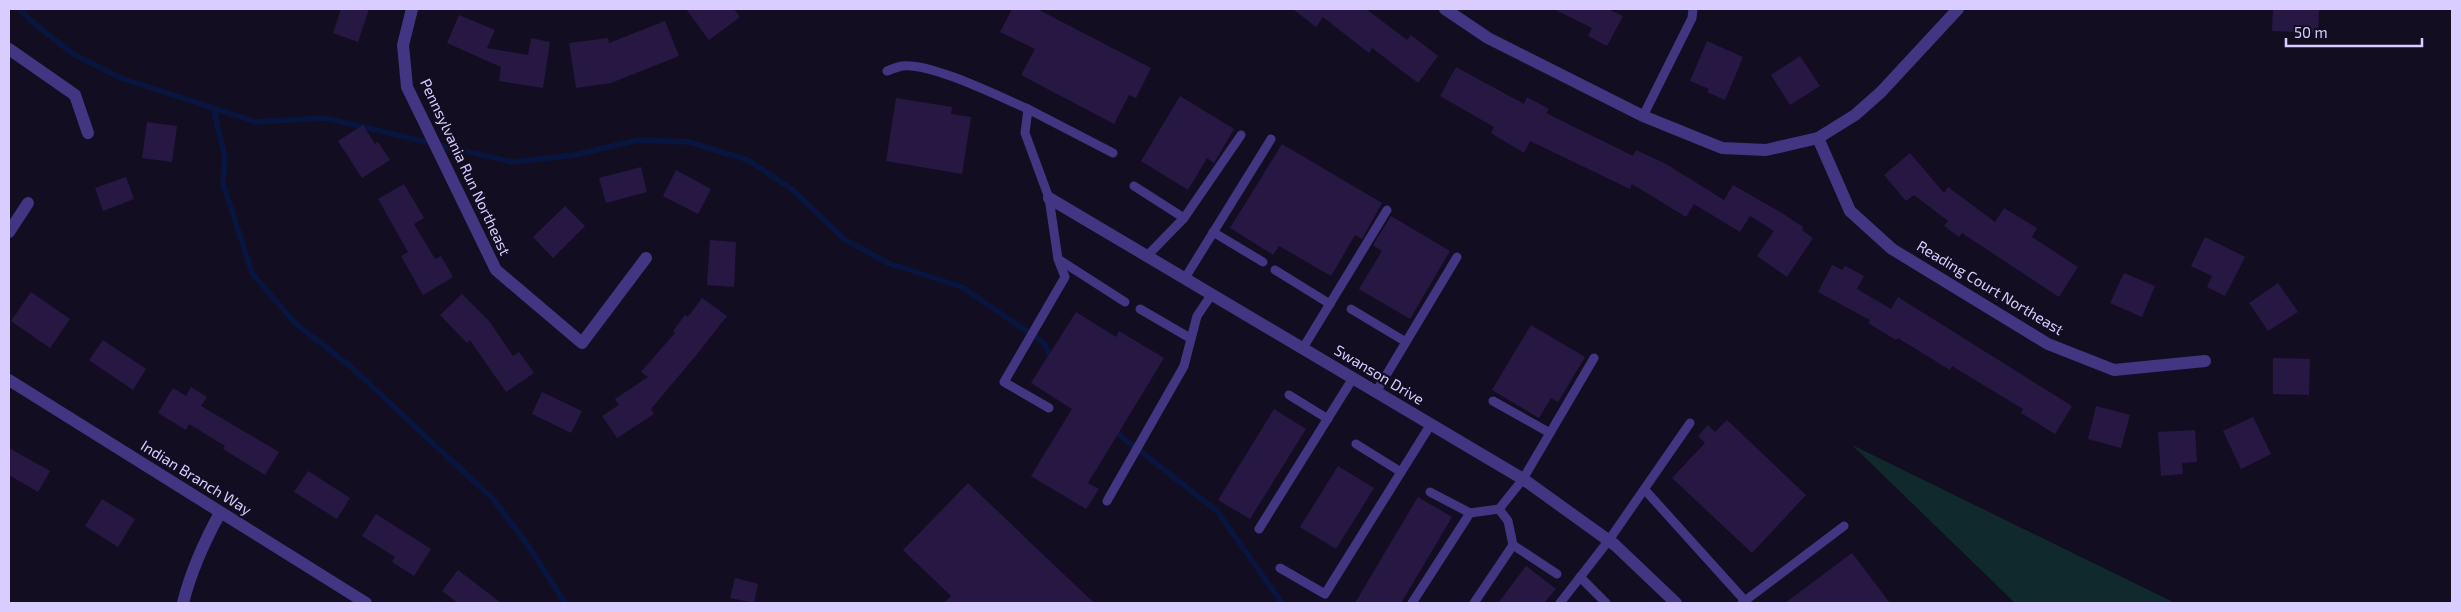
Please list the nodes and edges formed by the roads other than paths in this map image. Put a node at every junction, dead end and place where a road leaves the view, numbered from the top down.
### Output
1 (412, 9) edge
2 (1445, 9) edge
3 (1694, 9) edge
4 (1958, 9) edge
5 (9, 49) edge
6 (887, 71) dead end
7 (1028, 109) junction
8 (1643, 116) junction
9 (88, 132) dead end
10 (1242, 135) dead end
11 (1818, 138) junction
12 (1271, 139) dead end
13 (1113, 153) dead end
14 (1134, 186) dead end
15 (1049, 198) junction
16 (28, 202) dead end
17 (1387, 210) dead end
18 (1184, 218) junction
19 (9, 232) edge
20 (1213, 232) junction
21 (1148, 256) junction
22 (1457, 257) dead end
23 (646, 258) dead end
24 (1058, 259) junction
25 (1263, 262) dead end
26 (1275, 270) dead end
27 (1185, 278) junction
28 (1212, 294) junction
29 (1125, 302) dead end
30 (1330, 304) junction
31 (1140, 309) dead end
32 (1351, 309) dead end
33 (1190, 338) junction
34 (1406, 342) junction
35 (1303, 348) junction
36 (1594, 358) dead end
37 (2205, 362) dead end
38 (1353, 378) junction
39 (9, 380) edge
40 (1376, 392) junction
41 (1289, 395) dead end
42 (1493, 401) dead end
43 (1049, 408) dead end
44 (1328, 419) junction
45 (1690, 423) dead end
46 (1431, 424) junction
47 (1550, 433) junction
48 (1356, 444) dead end
49 (1401, 472) junction
50 (1523, 479) junction
51 (1644, 490) junction
52 (1430, 492) dead end
53 (1107, 501) dead end
54 (1499, 509) junction
55 (220, 513) junction
56 (1470, 513) junction
57 (1844, 526) dead end
58 (1259, 529) dead end
59 (1608, 540) junction
60 (1513, 545) junction
61 (1280, 568) dead end
62 (1557, 574) dead end
63 (1580, 577) junction
64 (1745, 602) edge
65 (183, 603) edge
66 (366, 603) edge
67 (1412, 603) edge
68 (1474, 603) edge
69 (1560, 603) edge
70 (1606, 603) edge
71 (1676, 603) edge

1 - 23 street, Pennsylvania Run Northeast
2 - 8 street
3 - 8 lane
4 - 11 street
5 - 9 street
6 - 7 lane
7 - 13 lane
7 - 15 lane
8 - 11 street
10 - 18 lane
11 - 37 street, Reading Court Northeast
12 - 20 lane
14 - 18 lane
15 - 21 street, Swanson Drive
15 - 24 lane
16 - 19 street
17 - 30 lane
18 - 21 lane
20 - 25 lane
20 - 27 lane
21 - 27 street, Swanson Drive
22 - 34 lane
24 - 29 lane
24 - 43 lane
26 - 30 lane
27 - 28 street, Swanson Drive
28 - 33 lane
28 - 35 street, Swanson Drive
30 - 35 lane
31 - 33 lane
32 - 34 lane
33 - 53 lane
34 - 40 lane
35 - 38 street, Swanson Drive
36 - 47 lane
38 - 40 street, Swanson Drive
38 - 44 lane
39 - 55 street, Indian Branch Way
40 - 46 street, Swanson Drive
41 - 44 lane
42 - 47 lane
44 - 58 lane
45 - 51 lane
46 - 49 lane
46 - 50 street, Swanson Drive
47 - 50 lane
48 - 49 lane
49 - 61 lane
50 - 54 lane
50 - 59 street, Swanson Drive
51 - 59 lane
51 - 64 lane
52 - 56 lane
54 - 56 lane
54 - 60 lane
55 - 65 street
55 - 66 street, Indian Branch Way
56 - 67 lane
57 - 64 lane
59 - 63 lane
59 - 71 street, Swanson Drive
60 - 62 lane
60 - 68 lane
63 - 69 lane
63 - 70 lane

